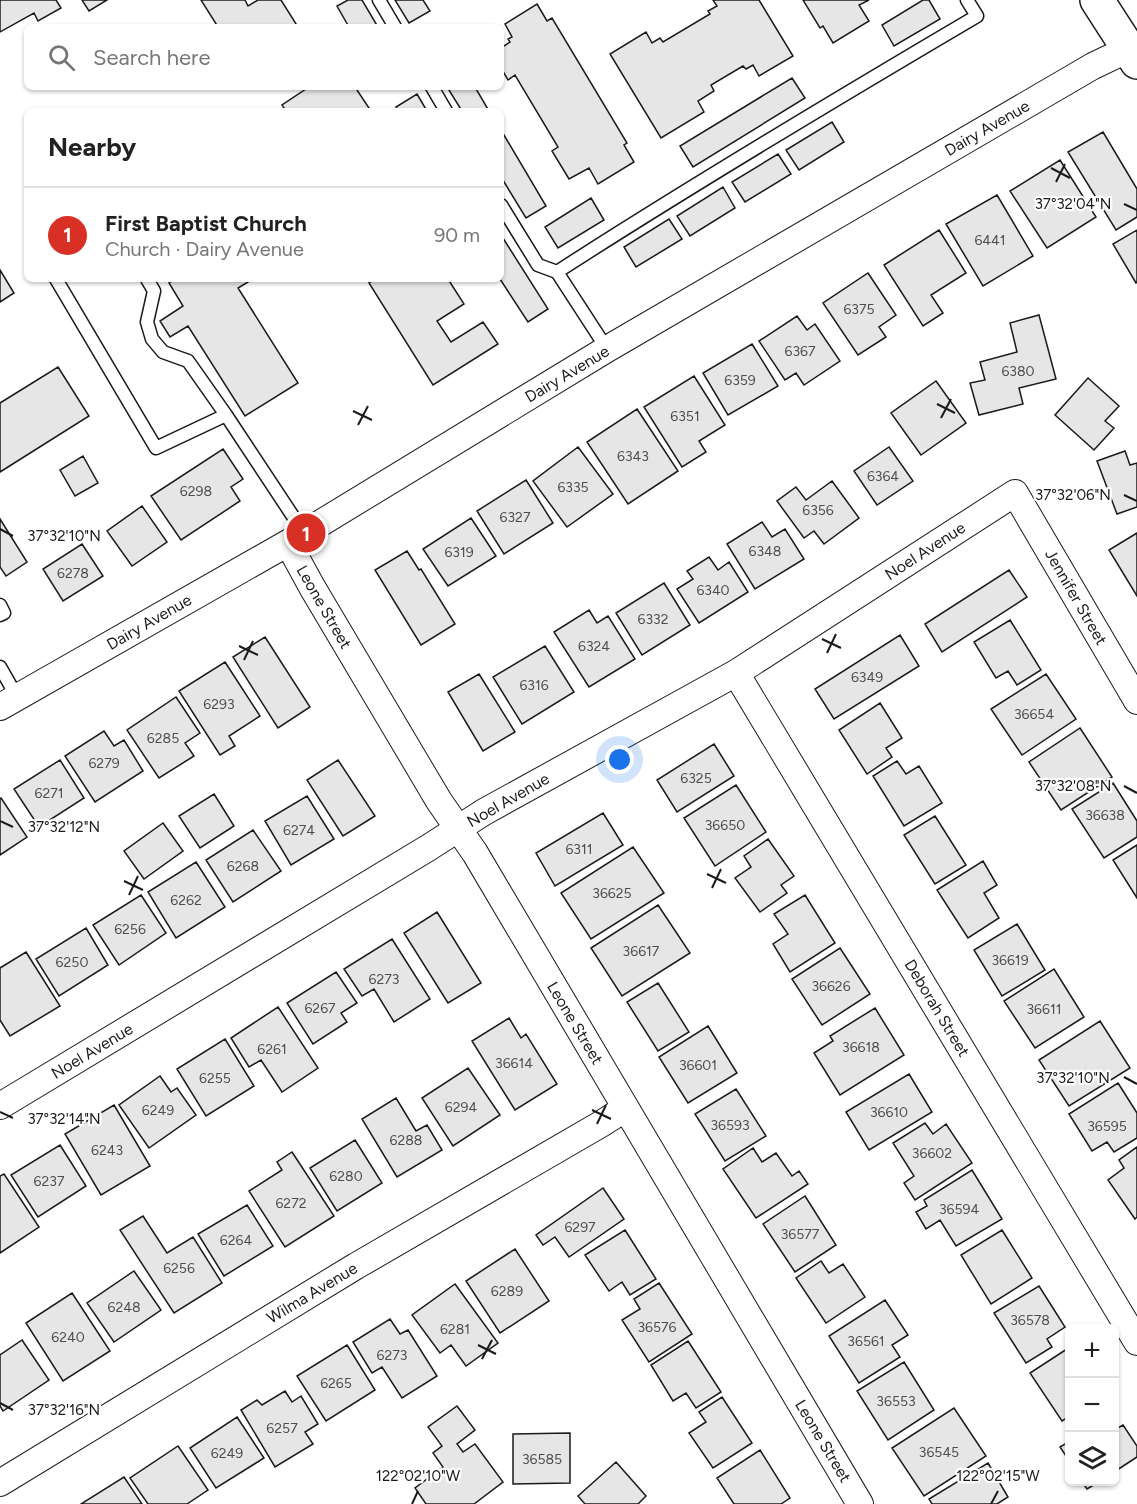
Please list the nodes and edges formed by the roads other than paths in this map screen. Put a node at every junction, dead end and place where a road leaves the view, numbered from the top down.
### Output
1 (379, 0) edge
2 (967, 0) edge
3 (1097, 0) edge
4 (393, 24) edge
5 (1134, 52) edge
6 (434, 90) edge
7 (444, 108) edge
8 (504, 211) edge
9 (557, 272) junction
10 (58, 282) edge
11 (149, 282) edge
12 (607, 349) junction
13 (226, 415) junction
14 (1015, 493) joint
15 (296, 538) junction
16 (0, 605) edge
17 (0, 615) edge
18 (0, 667) edge
19 (736, 674) junction
20 (1137, 700) edge
21 (8, 702) edge
22 (458, 829) junction
23 (0, 1106) edge
24 (626, 1108) junction
25 (1137, 1342) edge
26 (0, 1483) edge
27 (861, 1504) edge

1 - 4 lane
2 - 9 lane
3 - 5 street
5 - 12 street, Dairy Avenue
6 - 7 lane
8 - 9 lane
9 - 12 lane
10 - 13 lane
11 - 13 lane
12 - 15 street, Dairy Avenue
13 - 15 lane
14 - 19 street, Noel Avenue
14 - 20 street, Jennifer Street
15 - 21 street, Dairy Avenue
15 - 22 street, Leone Street
16 - 17 lane
18 - 21 lane
19 - 22 street, Noel Avenue
19 - 25 street, Deborah Street
22 - 23 street, Noel Avenue
22 - 24 street, Leone Street
24 - 26 street, Wilma Avenue
24 - 27 street, Leone Street

